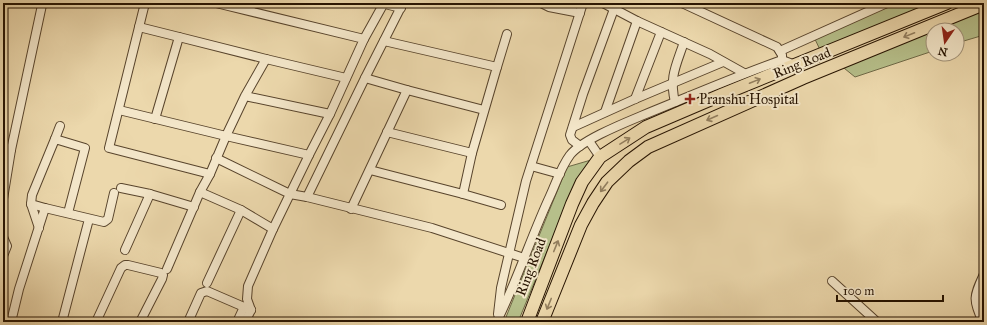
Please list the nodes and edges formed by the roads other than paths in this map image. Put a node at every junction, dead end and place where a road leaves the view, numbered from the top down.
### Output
1 (37, 3) edge
2 (145, 3) edge
3 (216, 3) edge
4 (383, 3) edge
5 (542, 3) edge
6 (583, 3) edge
7 (603, 3) edge
8 (682, 3) edge
9 (887, 3) edge
10 (947, 3) edge
11 (984, 4) edge
12 (402, 5) edge
13 (614, 9) junction
14 (580, 13) junction
15 (637, 21) junction
16 (139, 27) junction
17 (660, 32) junction
18 (507, 34) dead end
19 (178, 38) junction
20 (364, 39) junction
21 (384, 41) junction
22 (684, 42) junction
23 (780, 51) junction
24 (266, 59) junction
25 (782, 60) junction
26 (723, 62) junction
27 (795, 65) junction
28 (497, 67) junction
29 (744, 74) junction
30 (346, 78) junction
31 (365, 78) junction
32 (803, 78) junction
33 (672, 84) junction
34 (407, 90) junction
35 (245, 96) junction
36 (635, 99) junction
37 (675, 102) junction
38 (119, 110) junction
39 (484, 110) junction
40 (605, 112) junction
41 (330, 114) junction
42 (155, 119) junction
43 (60, 126) dead end
44 (573, 126) junction
45 (387, 132) junction
46 (226, 136) junction
47 (55, 139) junction
48 (589, 141) junction
49 (580, 146) junction
50 (7, 149) edge
51 (472, 153) junction
52 (309, 155) junction
53 (600, 157) junction
54 (216, 158) junction
55 (530, 166) junction
56 (370, 170) junction
57 (210, 174) junction
58 (560, 174) junction
59 (200, 192) junction
60 (150, 194) junction
61 (290, 194) junction
62 (464, 194) junction
63 (307, 197) junction
64 (3, 199) edge
65 (31, 204) junction
66 (501, 205) dead end
67 (194, 207) junction
68 (46, 208) junction
69 (352, 209) junction
70 (241, 210) junction
71 (68, 213) junction
72 (89, 219) junction
73 (39, 228) junction
74 (273, 229) junction
75 (3, 237) edge
76 (125, 250) dead end
77 (509, 253) junction
78 (3, 256) edge
79 (524, 258) junction
80 (167, 269) dead end
81 (984, 274) edge
82 (832, 281) dead end
83 (207, 283) dead end
84 (248, 307) junction
85 (11, 322) edge
86 (62, 322) edge
87 (96, 322) edge
88 (140, 322) edge
89 (188, 322) edge
90 (237, 322) edge
91 (245, 322) edge
92 (497, 322) edge
93 (527, 322) edge
94 (542, 322) edge
95 (877, 322) edge
96 (983, 322) edge

1 - 50 street
2 - 16 street
3 - 20 street
4 - 12 street
4 - 20 street
5 - 14 street
6 - 14 street
7 - 13 street
8 - 23 street
9 - 23 street
10 - 27 main road, Ring Road
11 -> 32 main road, Ring Road
12 - 21 street
13 - 15 street
13 - 44 street
14 - 55 street
15 - 17 street
15 - 40 street
16 - 19 street
16 - 38 street
17 - 22 street
17 - 36 street
18 - 28 street
19 - 24 street
19 - 42 street
20 - 30 street
21 - 28 street
21 - 31 street
22 - 26 street
22 - 33 street
23 - 25 street
24 - 30 street
24 - 35 street
25 - 27 street
25 - 29 street
26 - 29 street
26 - 33 street
27 - 32 street
53 -> 27 main road, Ring Road
28 - 39 street
29 - 37 street
30 - 41 street
31 - 34 street
31 - 63 street
32 -> 94 main road, Ring Road
33 - 36 street
33 - 37 street
34 - 39 street
34 - 45 street
35 - 41 street
35 - 46 street
36 - 40 street
37 - 48 street
38 - 42 street
38 - 57 street
39 - 51 street
40 - 44 street
41 - 52 street
42 - 46 street
43 - 47 street
44 - 49 street
45 - 51 street
45 - 56 street
46 - 52 street
46 - 54 street
47 - 65 street
47 - 71 street
48 - 49 street
48 - 53 street
49 - 58 street
50 - 64 street
51 - 62 street
52 - 61 street
93 -> 53 main road, Ring Road
54 - 57 street
54 - 61 street
55 - 58 street
55 - 77 street
56 - 62 street
56 - 69 street
57 - 59 street
58 - 79 street
59 - 67 street
59 - 70 street
60 - 67 street
60 - 72 street
60 - 76 street
61 - 63 street
61 - 74 street
62 - 66 street
63 - 69 street
65 - 68 street
65 - 73 street
67 - 80 street
68 - 71 street
68 - 73 street
69 - 77 street
70 - 74 street
70 - 83 street
71 - 72 street
72 - 86 street
73 - 85 street
74 - 84 street
75 - 78 street
77 - 79 street
77 - 92 street
79 - 92 street
81 - 96 street
82 - 95 street
84 - 89 street
84 - 90 street
84 - 91 street
87 - 88 street

